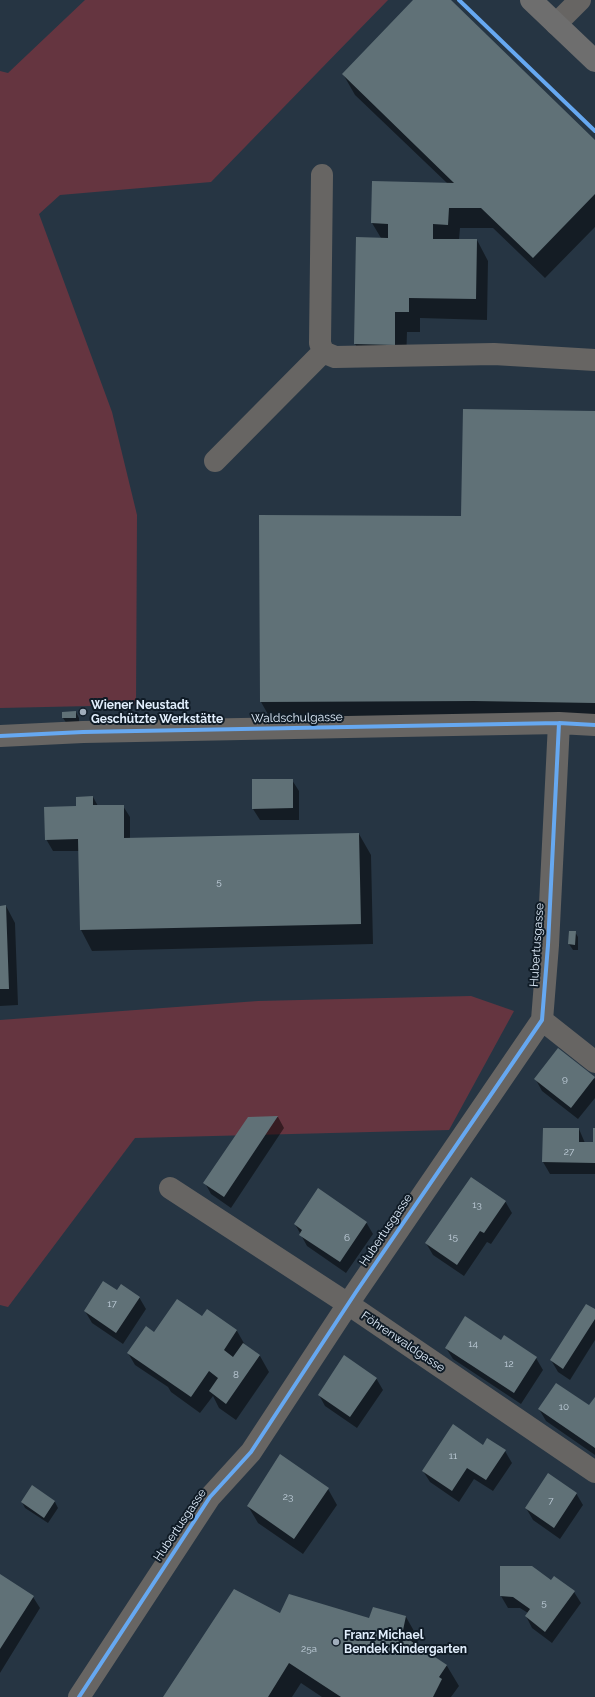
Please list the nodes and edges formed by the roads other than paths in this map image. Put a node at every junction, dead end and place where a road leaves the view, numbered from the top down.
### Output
1 (531, 0) edge
2 (580, 0) edge
3 (556, 24) junction
4 (595, 61) edge
5 (322, 175) dead end
6 (323, 352) junction
7 (595, 360) edge
8 (215, 461) dead end
9 (559, 723) junction
10 (595, 725) edge
11 (0, 736) edge
12 (542, 1020) junction
13 (595, 1062) edge
14 (170, 1188) dead end
15 (348, 1304) junction
16 (595, 1472) edge
17 (79, 1697) edge

1 - 3 main road
2 - 3 street
3 - 4 main road
5 - 6 street
6 - 7 street
6 - 8 street
9 - 10 street, Waldschulgasse
9 - 11 street, Waldschulgasse
9 - 12 street, Hubertusgasse
12 - 13 street
12 - 15 street, Hubertusgasse
14 - 15 street, Föhrenwaldgasse
15 - 16 street, Föhrenwaldgasse
15 - 17 street, Hubertusgasse

